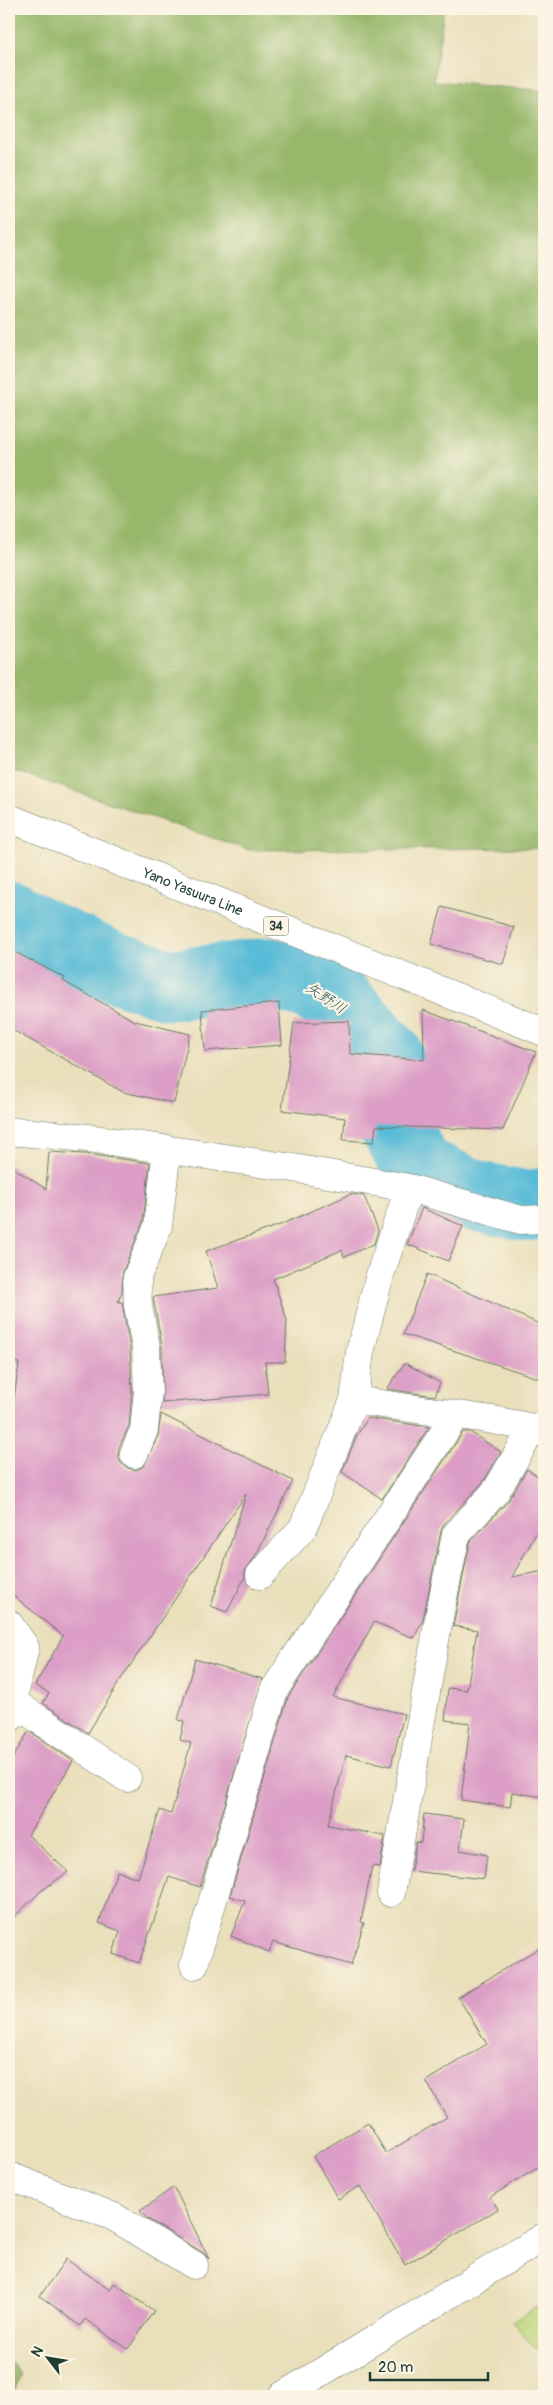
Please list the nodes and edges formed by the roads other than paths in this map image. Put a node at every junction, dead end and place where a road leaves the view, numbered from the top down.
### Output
1 (9, 818) edge
2 (544, 1032) edge
3 (9, 1131) edge
4 (167, 1149) junction
5 (409, 1188) junction
6 (544, 1219) edge
7 (354, 1400) junction
8 (455, 1416) junction
9 (539, 1429) edge
10 (134, 1454) dead end
11 (260, 1575) dead end
12 (9, 1624) edge
13 (11, 1711) edge
14 (127, 1778) dead end
15 (391, 1893) dead end
16 (194, 1965) dead end
17 (9, 2176) edge
18 (544, 2237) edge
19 (194, 2265) dead end
20 (282, 2396) edge

1 - 2 street, Yano Yasuura Line / 34
3 - 4 street
4 - 5 street
4 - 10 street
5 - 6 street
5 - 7 street
7 - 8 street
7 - 11 street
8 - 9 street
8 - 16 street
9 - 15 street
12 - 13 street
13 - 14 street
17 - 19 street
18 - 20 street

